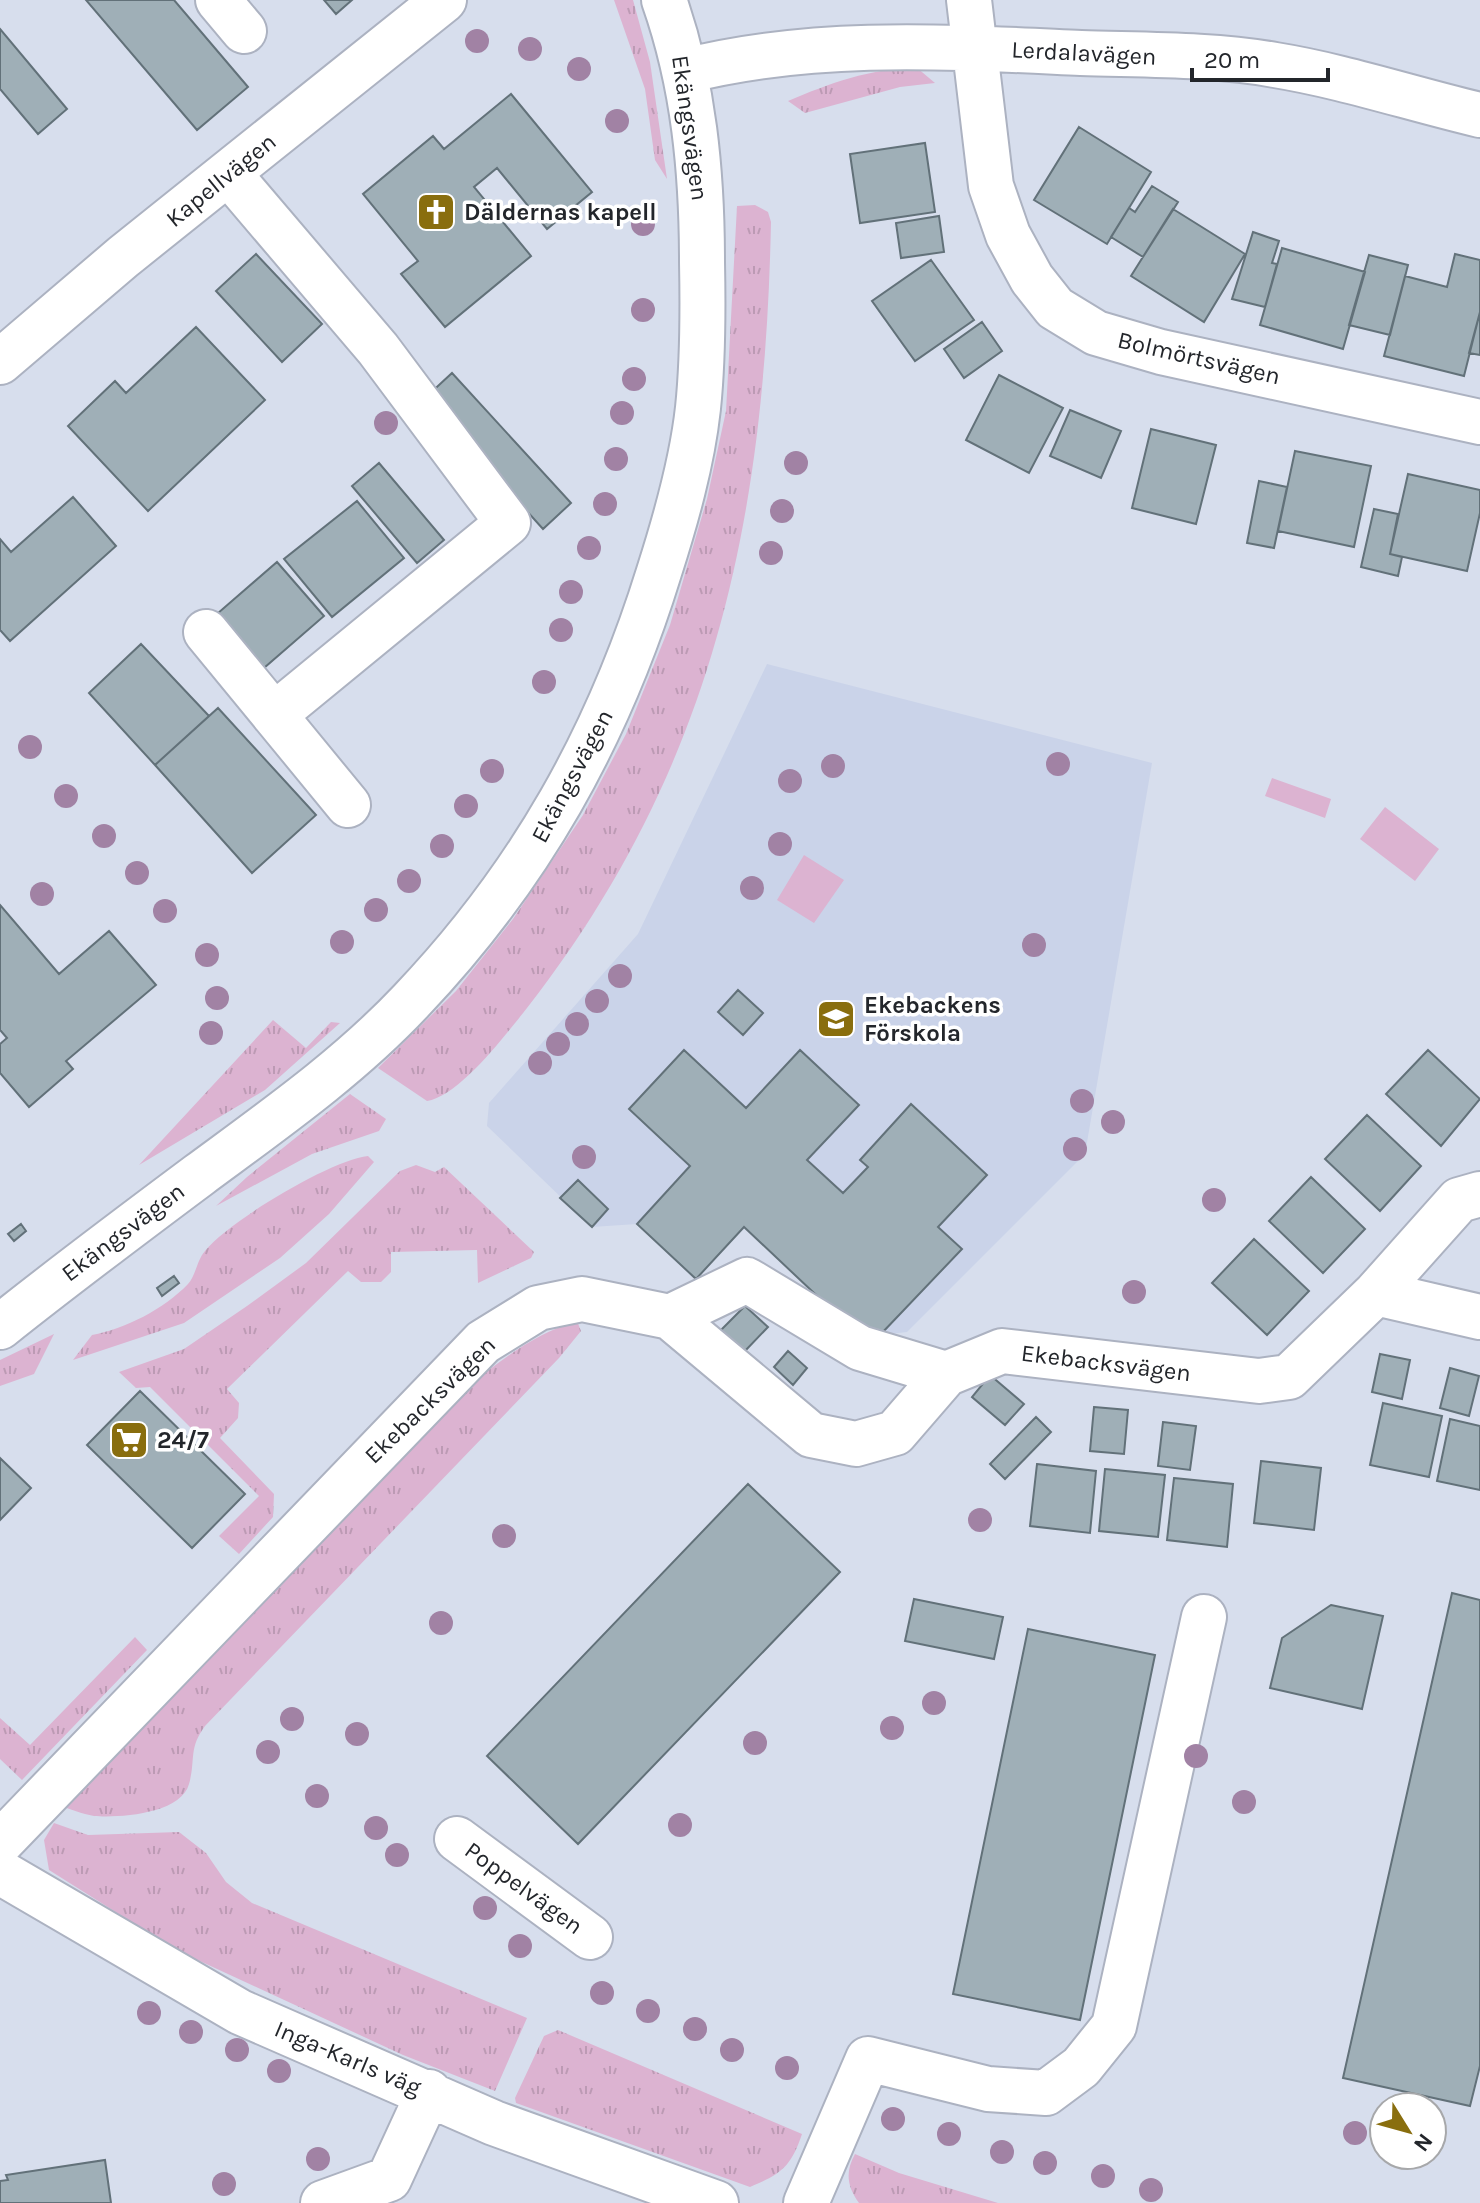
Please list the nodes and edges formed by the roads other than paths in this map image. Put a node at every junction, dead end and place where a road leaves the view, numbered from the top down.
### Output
1 (444, 0) edge
2 (664, 0) edge
3 (969, 0) edge
4 (972, 48) junction
5 (685, 71) junction
6 (1480, 115) edge
7 (229, 174) junction
8 (0, 362) edge
9 (1480, 422) edge
10 (206, 632) dead end
11 (274, 715) junction
12 (348, 805) dead end
13 (1480, 1194) edge
14 (1376, 1293) junction
15 (670, 1317) junction
16 (1480, 1317) edge
17 (0, 1327) edge
18 (946, 1374) junction
19 (1204, 1617) dead end
20 (457, 1839) dead end
21 (0, 1843) edge
22 (0, 1872) edge
23 (590, 1937) dead end
24 (429, 2092) junction
25 (323, 2203) edge
26 (716, 2203) edge
27 (806, 2203) edge

1 - 7 street, Kapellvägen
2 - 5 street, Ekängsvägen
3 - 4 street, Bolmörtsvägen
4 - 5 street, Lerdalavägen
4 - 6 street, Lerdalavägen
4 - 9 street, Bolmörtsvägen
5 - 17 street, Ekängsvägen
7 - 8 street, Kapellvägen
7 - 11 street
10 - 11 street
11 - 12 street
13 - 14 street, Ekebacksvägen
14 - 16 street
14 - 18 street, Ekebacksvägen
15 - 18 street
15 - 18 street, Ekebacksvägen
15 - 21 street, Ekebacksvägen
19 - 27 street
20 - 23 street, Poppelvägen
22 - 24 street, Inga-Karls väg
24 - 25 street
24 - 26 street, Inga-Karls väg

